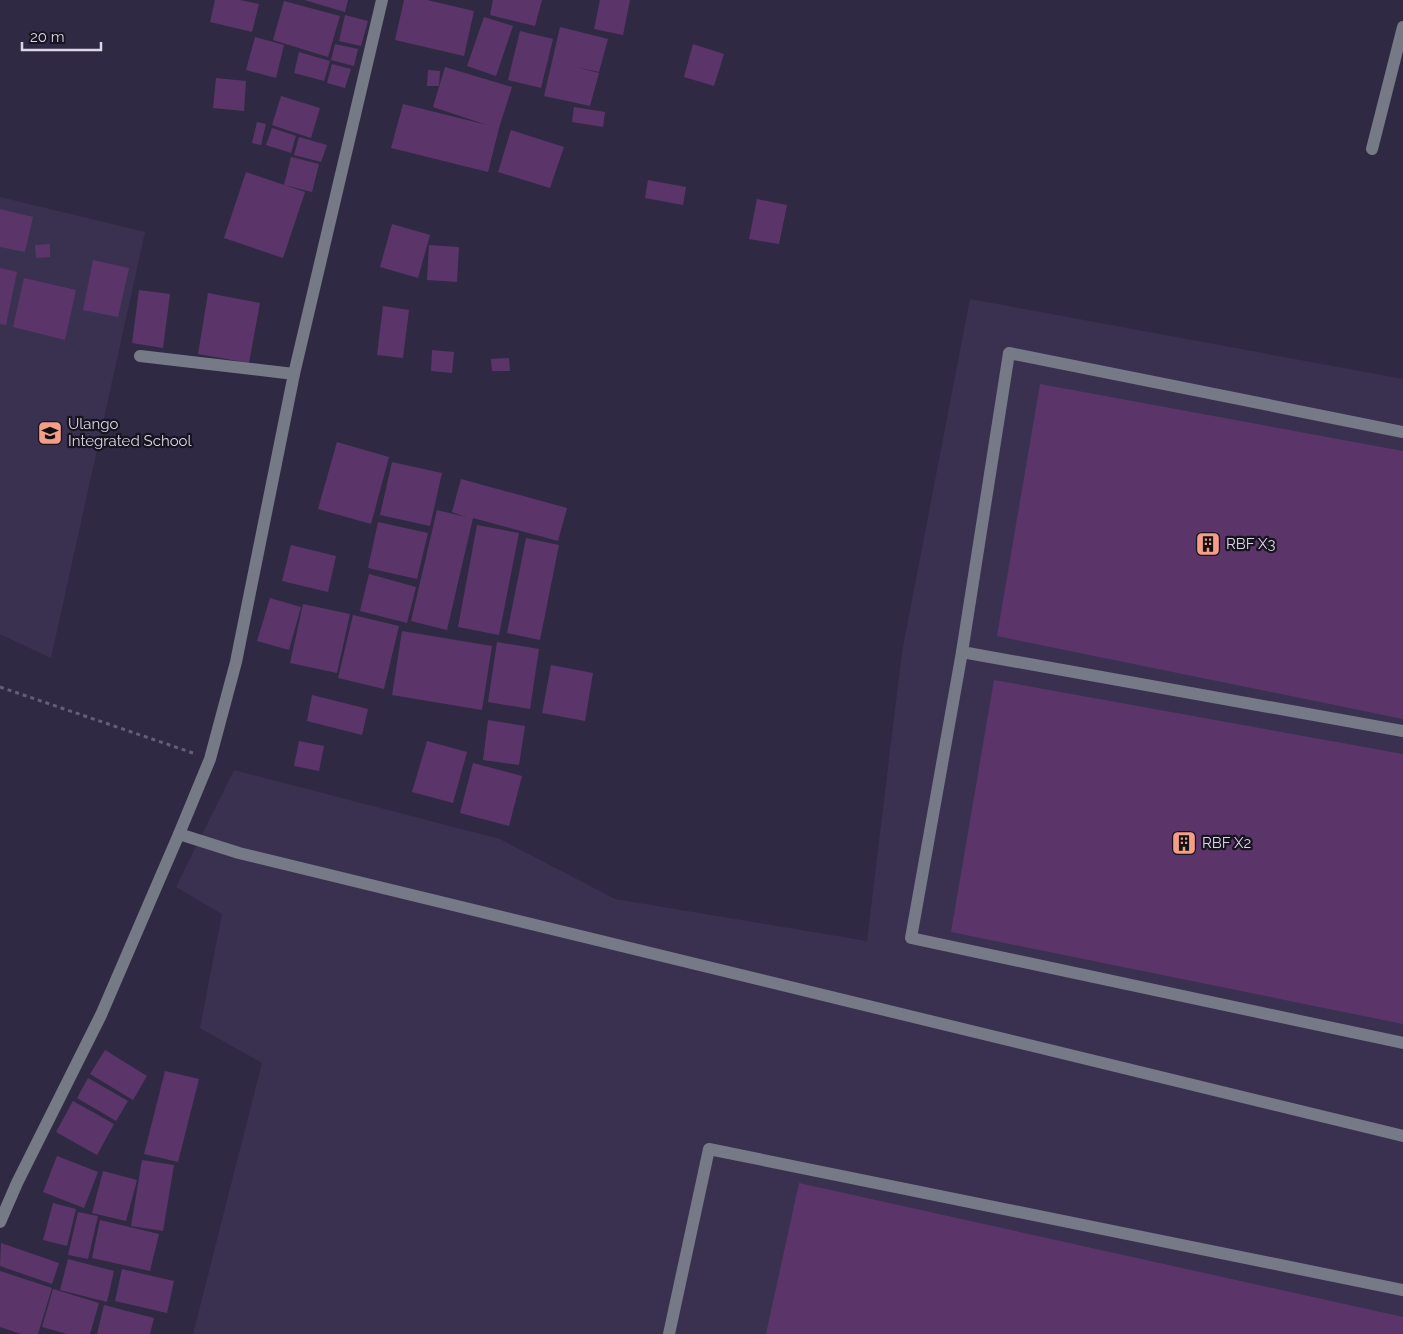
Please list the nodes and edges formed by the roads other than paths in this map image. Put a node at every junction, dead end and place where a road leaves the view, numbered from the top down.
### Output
1 (382, 0) edge
2 (1403, 27) edge
3 (1372, 149) dead end
4 (140, 356) dead end
5 (294, 374) junction
6 (1403, 432) edge
7 (962, 652) junction
8 (1403, 731) edge
9 (179, 834) junction
10 (1403, 1043) edge
11 (1403, 1136) edge
12 (0, 1222) edge
13 (1403, 1290) edge
14 (669, 1334) edge

1 - 5 street
2 - 3 street
4 - 5 street
5 - 9 street
6 - 7 street
7 - 8 street
7 - 10 street
9 - 11 street
9 - 12 street
13 - 14 street

